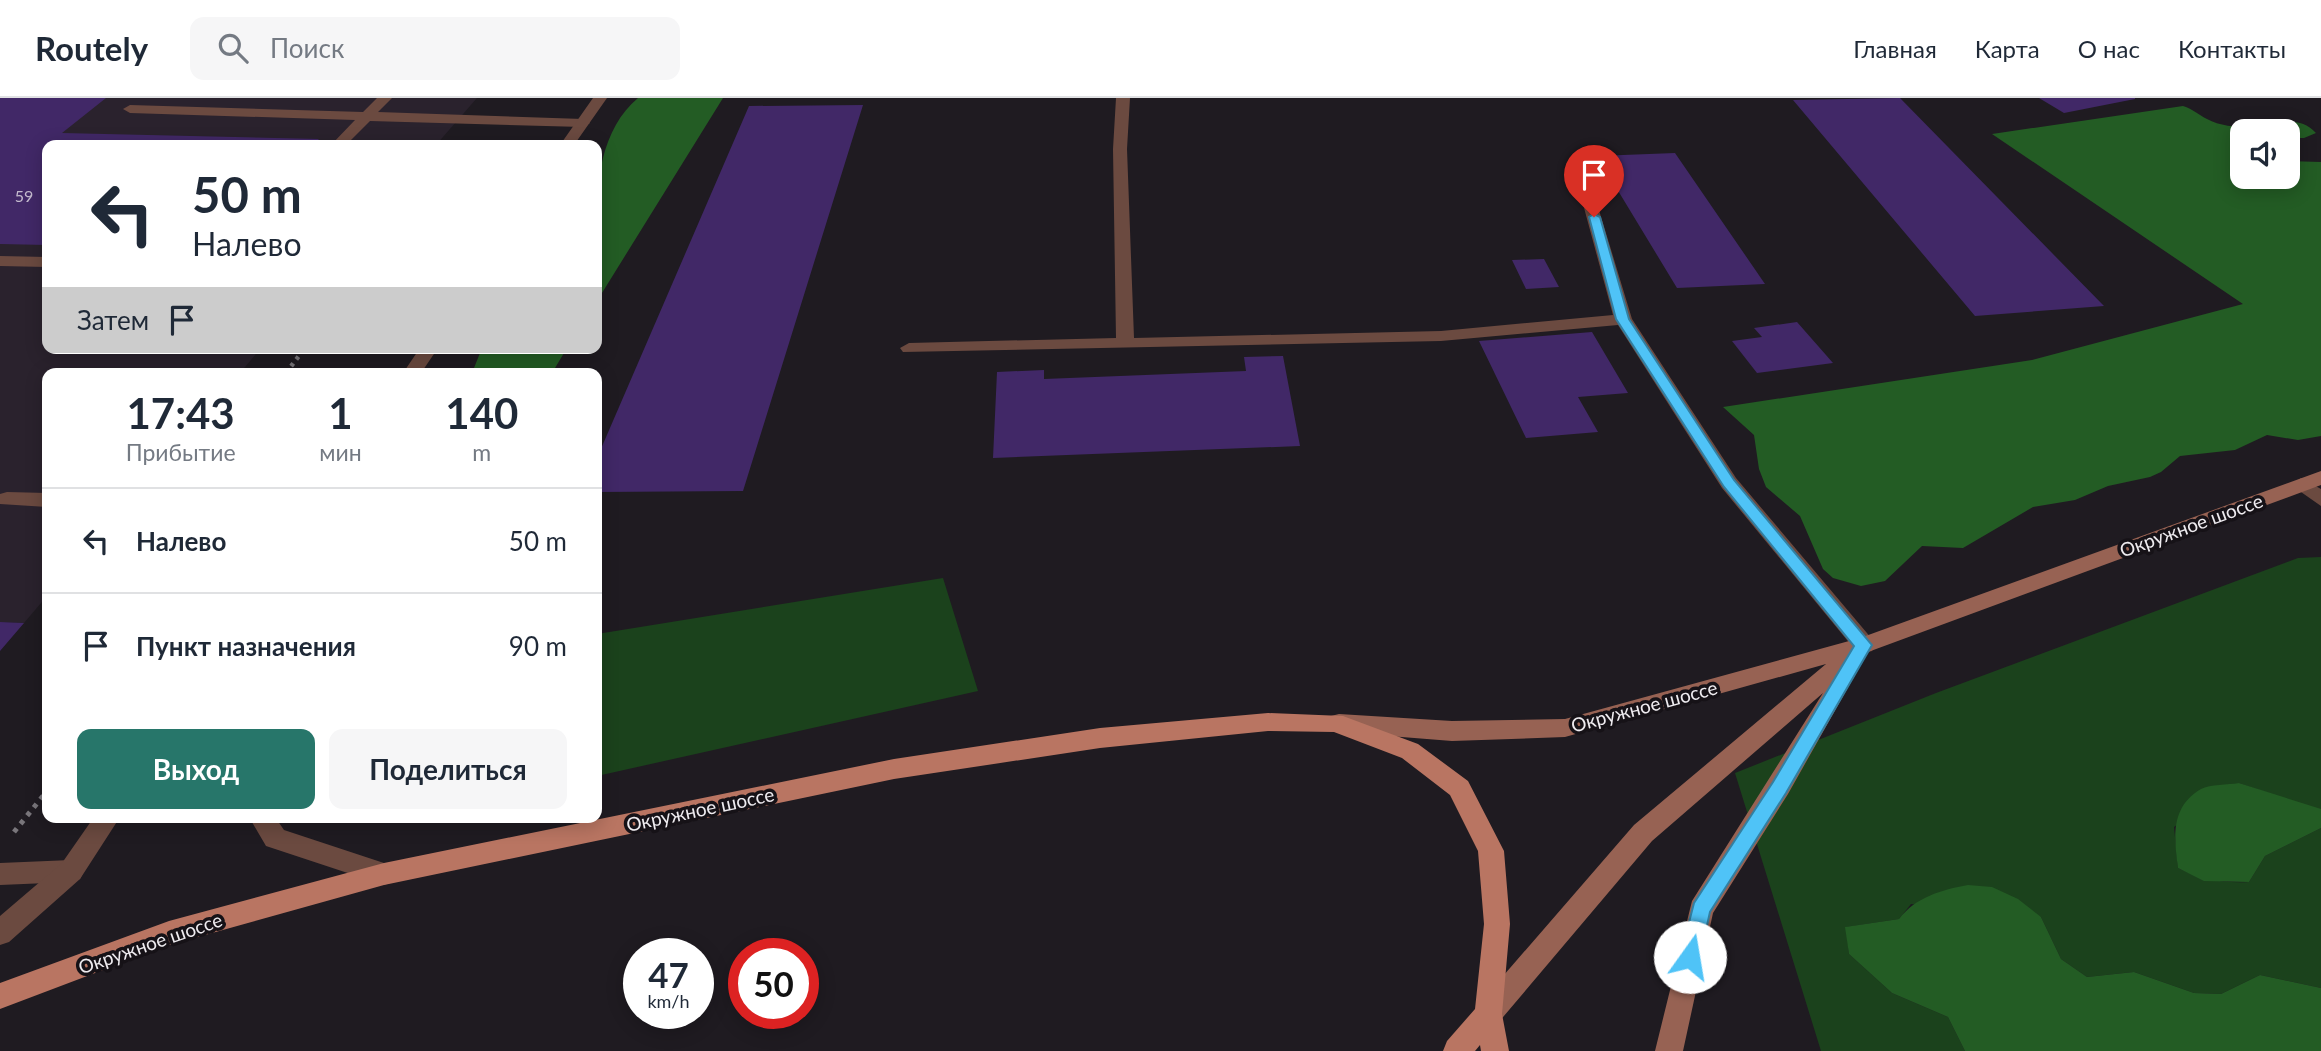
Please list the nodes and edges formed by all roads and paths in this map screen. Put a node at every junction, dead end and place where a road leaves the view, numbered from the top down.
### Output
1 (385, 98) edge
2 (600, 98) edge
3 (1123, 98) edge
4 (130, 109) dead end
5 (366, 116) junction
6 (583, 123) junction
7 (343, 140) edge
8 (571, 140) edge
9 (1580, 167) dead end
10 (0, 261) edge
11 (42, 262) edge
12 (1623, 319) junction
13 (1125, 343) junction
14 (909, 348) dead end
15 (301, 354) edge
16 (290, 368) edge
17 (2311, 482) edge
18 (7, 499) dead end
19 (2321, 499) edge
20 (42, 500) edge
21 (1864, 645) junction
22 (1335, 723) junction
23 (42, 797) edge
24 (104, 823) edge
25 (265, 823) edge
26 (8, 840) dead end
27 (71, 871) junction
28 (0, 874) edge
29 (384, 874) junction
30 (0, 933) edge
31 (0, 996) edge
32 (1489, 1014) junction
33 (1457, 1051) edge
34 (1495, 1051) edge
35 (1669, 1051) edge

1 - 5 street
2 - 6 street
3 - 13 street
4 - 5 street
5 - 6 street
5 - 7 street
6 - 8 street
9 - 12 street
10 - 11 street
12 - 13 street
12 - 21 street
13 - 14 street
15 - 16 path
17 - 19 street
17 - 21 main road, Окружное шоссе
18 - 20 street
21 - 22 main road, Окружное шоссе
21 - 32 main road, Окружное шоссе
21 - 35 main road
22 - 29 main road, Окружное шоссе
22 - 32 main road, Окружное шоссе
23 - 26 path
24 - 27 street
25 - 29 street
27 - 28 street
27 - 30 street
29 - 31 main road, Окружное шоссе
32 - 33 main road, Окружное шоссе
32 - 34 main road

